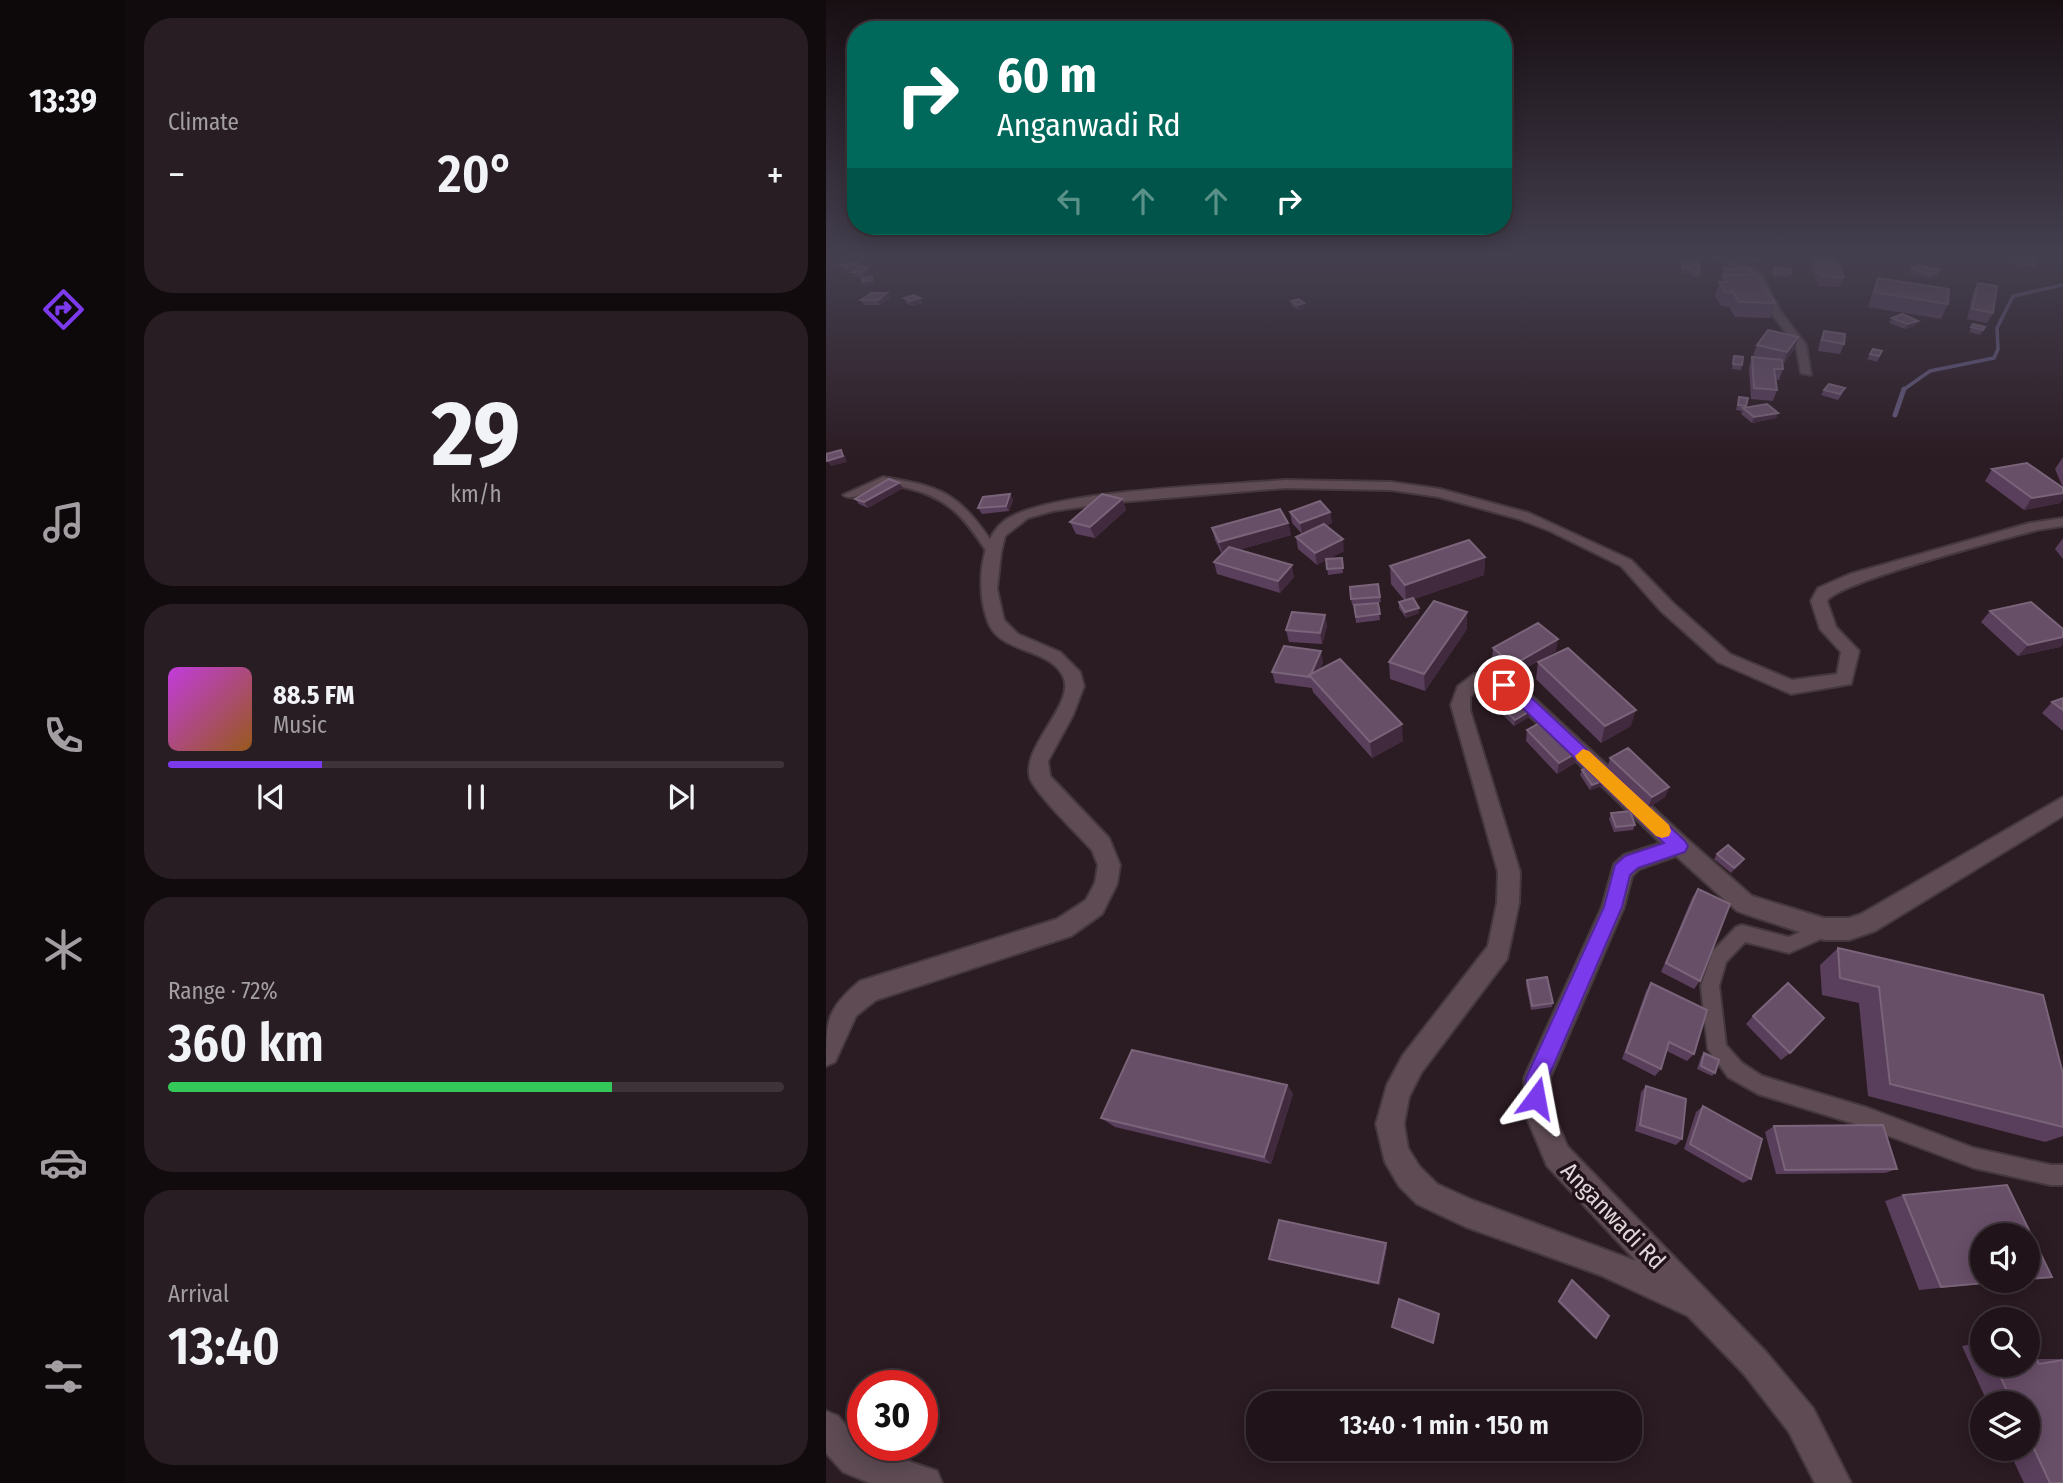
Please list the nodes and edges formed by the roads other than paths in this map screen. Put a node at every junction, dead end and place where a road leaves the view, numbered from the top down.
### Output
1 (1786, 326) edge
2 (1807, 373) dead end
3 (848, 495) dead end
4 (2063, 522) edge
5 (992, 553) junction
6 (2063, 806) edge
7 (1679, 846) junction
8 (1824, 929) junction
9 (826, 1053) edge
10 (2063, 1175) edge
11 (1700, 1306) junction
12 (826, 1428) edge
13 (925, 1483) edge
14 (1834, 1483) edge

1 - 2 street
3 - 5 lane
4 - 5 street
5 - 9 street
6 - 8 street
7 - 8 street
7 - 11 street, Anganwadi Rd
7 - 11 street
8 - 10 lane
11 - 14 street, Anganwadi Rd
12 - 13 street

